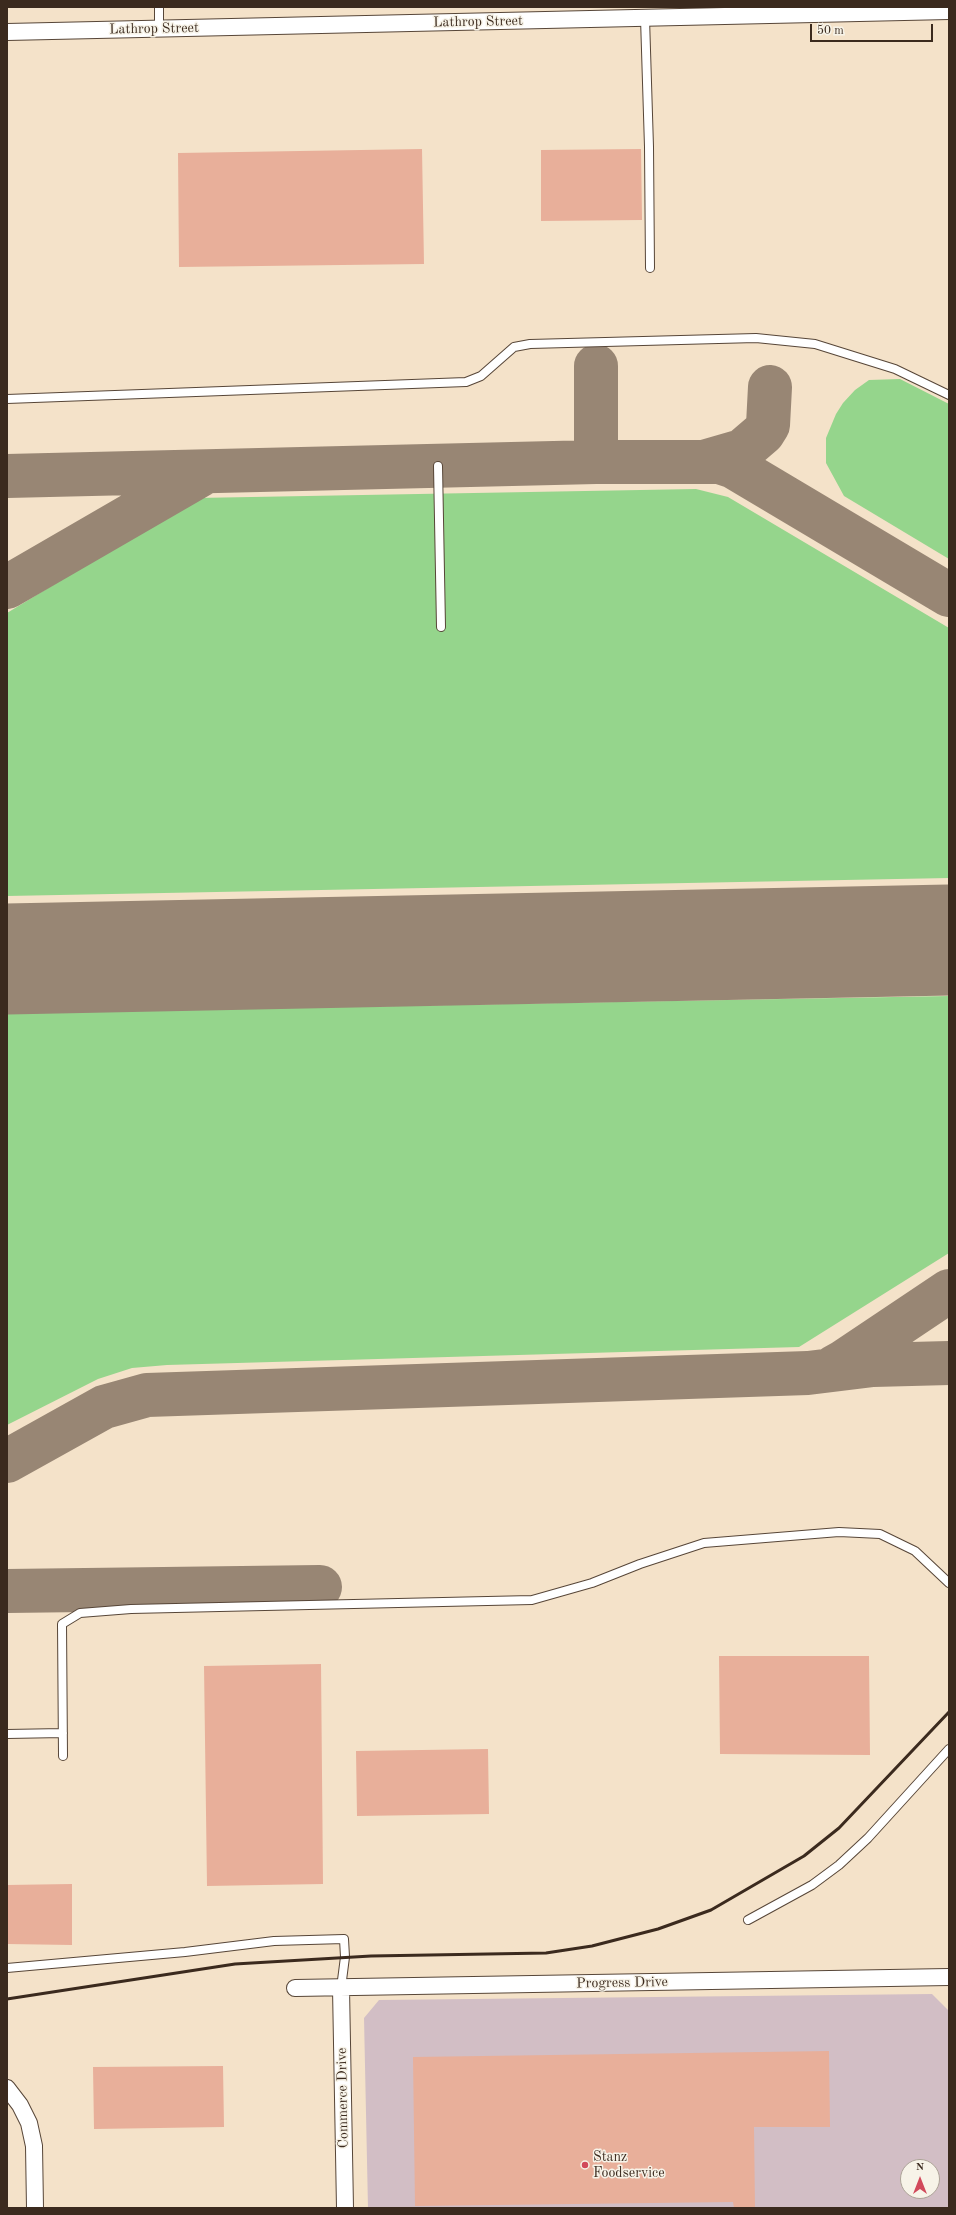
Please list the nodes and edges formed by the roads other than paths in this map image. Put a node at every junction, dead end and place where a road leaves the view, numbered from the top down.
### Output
1 (159, 7) edge
2 (949, 11) edge
3 (645, 18) junction
4 (159, 29) junction
5 (7, 32) edge
6 (650, 268) dead end
7 (949, 395) edge
8 (7, 399) edge
9 (438, 466) dead end
10 (441, 627) dead end
11 (949, 1583) edge
12 (63, 1733) junction
13 (7, 1734) edge
14 (949, 1750) edge
15 (63, 1756) dead end
16 (748, 1920) dead end
17 (7, 1968) edge
18 (949, 1977) edge
19 (295, 1988) dead end
20 (341, 1988) junction
21 (7, 2088) edge
22 (35, 2208) edge
23 (345, 2208) edge

1 - 4 lane
2 - 3 street, Lathrop Street
3 - 4 street, Lathrop Street
3 - 6 lane
4 - 5 street, Lathrop Street
7 - 8 lane
9 - 10 lane
11 - 12 lane
12 - 13 lane
12 - 15 lane
14 - 16 lane
17 - 20 lane
18 - 20 street, Progress Drive
19 - 20 street, Progress Drive
20 - 23 street, Commerce Drive
21 - 22 street

